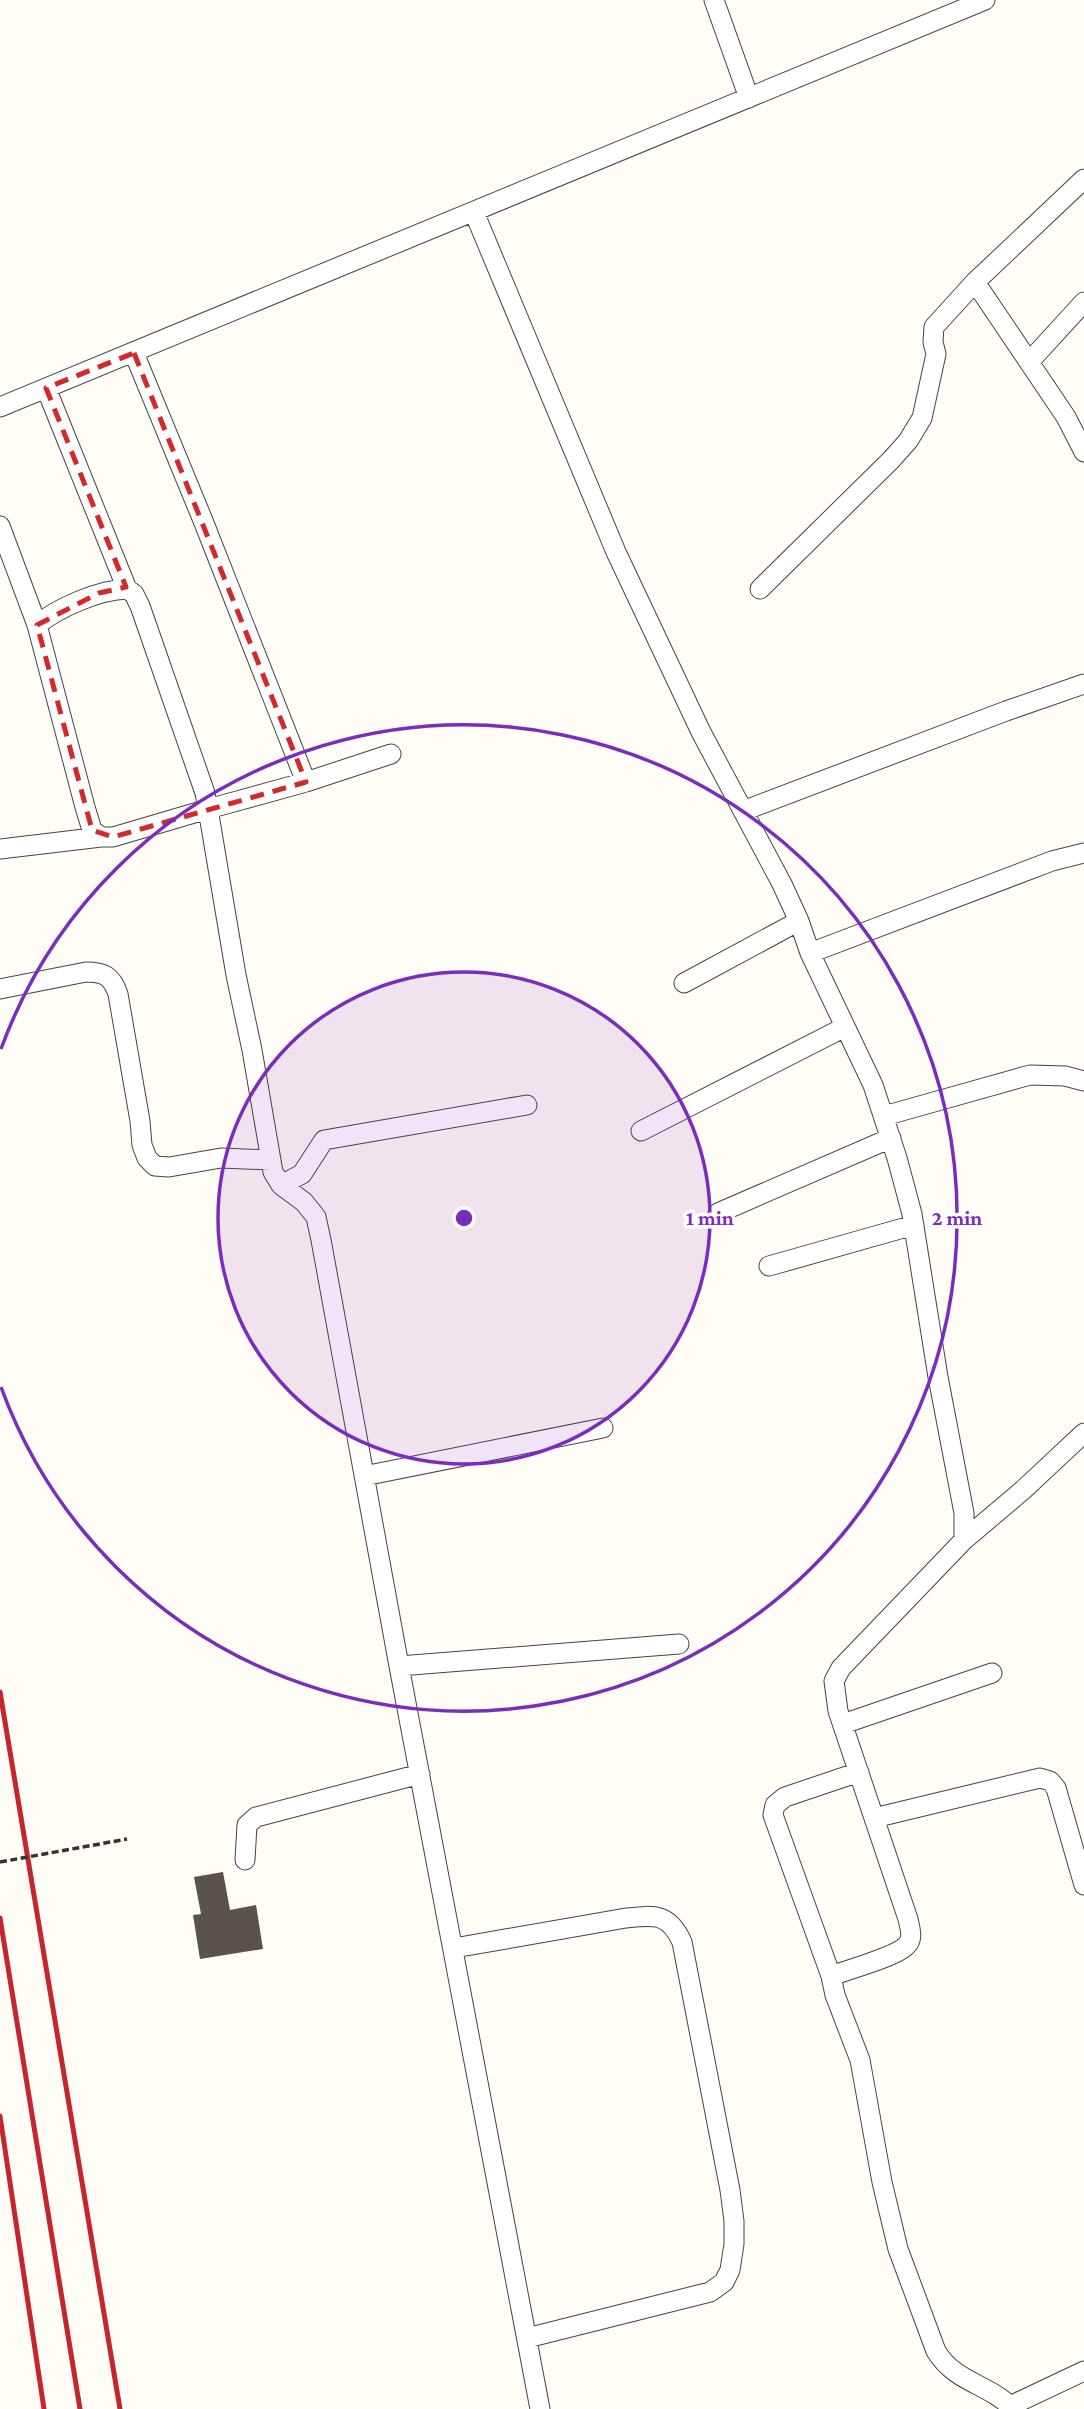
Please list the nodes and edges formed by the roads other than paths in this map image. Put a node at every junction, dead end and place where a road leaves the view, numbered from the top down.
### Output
1 (714, 0) edge
2 (985, 0) edge
3 (749, 98) junction
4 (1084, 178) edge
5 (474, 212) junction
6 (975, 282) junction
7 (1084, 302) edge
8 (134, 353) junction
9 (1030, 361) junction
10 (46, 388) junction
11 (0, 407) edge
12 (1084, 452) edge
13 (0, 526) edge
14 (127, 589) junction
15 (760, 589) dead end
16 (37, 625) junction
17 (1082, 687) edge
18 (391, 754) dead end
19 (306, 782) junction
20 (208, 809) junction
21 (743, 811) junction
22 (101, 837) junction
23 (0, 849) edge
24 (1084, 853) edge
25 (799, 921) junction
26 (810, 953) junction
27 (684, 983) dead end
28 (0, 989) edge
29 (845, 1027) junction
30 (1084, 1081) edge
31 (527, 1105) dead end
32 (884, 1116) junction
33 (641, 1131) dead end
34 (891, 1138) junction
35 (271, 1160) junction
36 (281, 1185) junction
37 (718, 1213) dead end
38 (914, 1225) junction
39 (769, 1266) dead end
40 (603, 1428) dead end
41 (1084, 1433) edge
42 (364, 1476) junction
43 (964, 1540) junction
44 (679, 1644) dead end
45 (399, 1666) junction
46 (992, 1673) dead end
47 (843, 1724) junction
48 (859, 1772) junction
49 (420, 1774) junction
50 (874, 1818) junction
51 (245, 1860) dead end
52 (1084, 1885) edge
53 (454, 1948) junction
54 (831, 1976) junction
55 (527, 2338) junction
56 (1084, 2371) edge
57 (1011, 2407) edge
58 (540, 2409) edge

1 - 3 street
2 - 3 street
3 - 5 street
4 - 6 street
5 - 8 street
5 - 21 street
6 - 9 street
6 - 15 street
7 - 9 street
8 - 10 street
8 - 19 street
9 - 12 street
10 - 11 street
10 - 14 street
13 - 16 street
14 - 16 street
14 - 20 street
16 - 22 street
17 - 21 street
18 - 19 street
19 - 20 street
20 - 22 street
20 - 35 street
21 - 25 street
22 - 23 street
24 - 26 street
25 - 26 street
25 - 27 street
26 - 29 street
28 - 35 street
29 - 32 street
29 - 33 street
30 - 32 street
31 - 36 street
32 - 34 street
34 - 37 street
34 - 38 street
35 - 36 street
36 - 42 street
38 - 39 street
38 - 43 street
40 - 42 street
41 - 43 street
42 - 45 street
43 - 47 street
44 - 45 street
45 - 49 street
46 - 47 street
47 - 48 street
48 - 50 street
48 - 54 street
49 - 51 street
49 - 53 street
50 - 52 street
50 - 54 street
53 - 55 street
53 - 55 street
54 - 57 street
55 - 58 street
56 - 57 street

